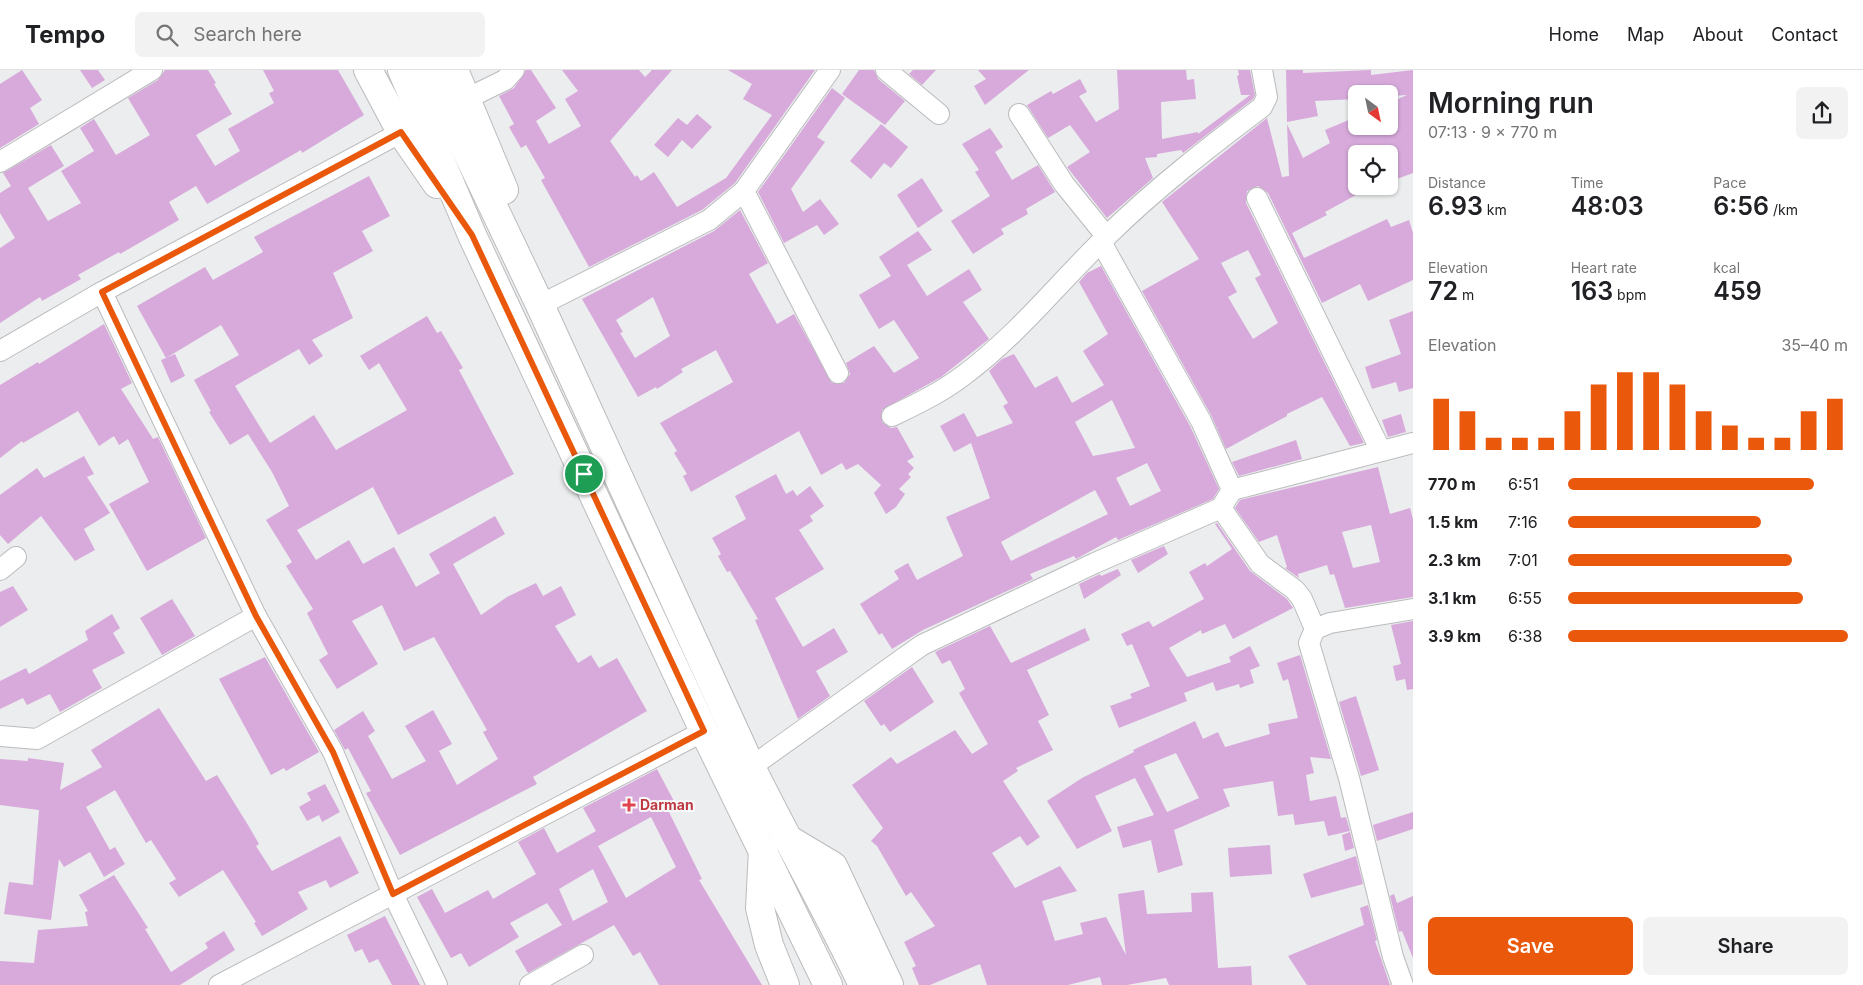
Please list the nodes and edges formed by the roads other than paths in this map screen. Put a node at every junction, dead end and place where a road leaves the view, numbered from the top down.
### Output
1 (152, 70) edge
2 (368, 70) edge
3 (402, 70) edge
4 (428, 70) edge
5 (454, 70) edge
6 (514, 70) edge
7 (830, 70) edge
8 (886, 70) edge
9 (1262, 70) edge
10 (939, 114) dead end
11 (1019, 114) dead end
12 (434, 115) junction
13 (0, 162) edge
14 (744, 191) junction
15 (1257, 198) dead end
16 (1104, 239) junction
17 (102, 292) junction
18 (540, 305) junction
19 (0, 351) edge
20 (838, 373) dead end
21 (892, 416) dead end
22 (1413, 443) edge
23 (1381, 451) junction
24 (613, 465) junction
25 (584, 474) junction
26 (1232, 490) junction
27 (1221, 508) junction
28 (16, 557) dead end
29 (0, 570) edge
30 (1413, 609) edge
31 (256, 616) junction
32 (1315, 629) junction
33 (704, 731) junction
34 (0, 736) edge
35 (751, 767) junction
36 (774, 843) junction
37 (393, 894) junction
38 (583, 955) dead end
39 (219, 985) edge
40 (437, 985) edge
41 (530, 985) edge
42 (785, 985) edge
43 (828, 985) edge
44 (863, 985) edge
45 (889, 985) edge
46 (1403, 985) edge

1 - 13 street
2 - 12 main road
3 - 12 main road
4 - 12 main road
5 - 12 main road
6 - 12 street
7 - 14 street
8 - 10 street
9 - 16 street
11 - 16 street
12 - 17 street
12 - 18 main road
12 - 25 main road
14 - 18 street
14 - 20 street
15 - 23 street
16 - 21 street
16 - 26 street
17 - 19 street
17 - 31 street
18 - 24 main road
22 - 23 street
23 - 26 street
24 - 25 main road
24 - 35 main road
25 - 33 main road
26 - 27 street
27 - 32 street
27 - 35 street
28 - 29 street
30 - 32 street
31 - 34 street
31 - 37 street
32 - 46 street
33 - 36 main road
33 - 37 street
35 - 36 main road
36 - 42 main road
36 - 43 main road
36 - 44 main road
36 - 45 main road
37 - 39 street
37 - 40 street
38 - 41 street

